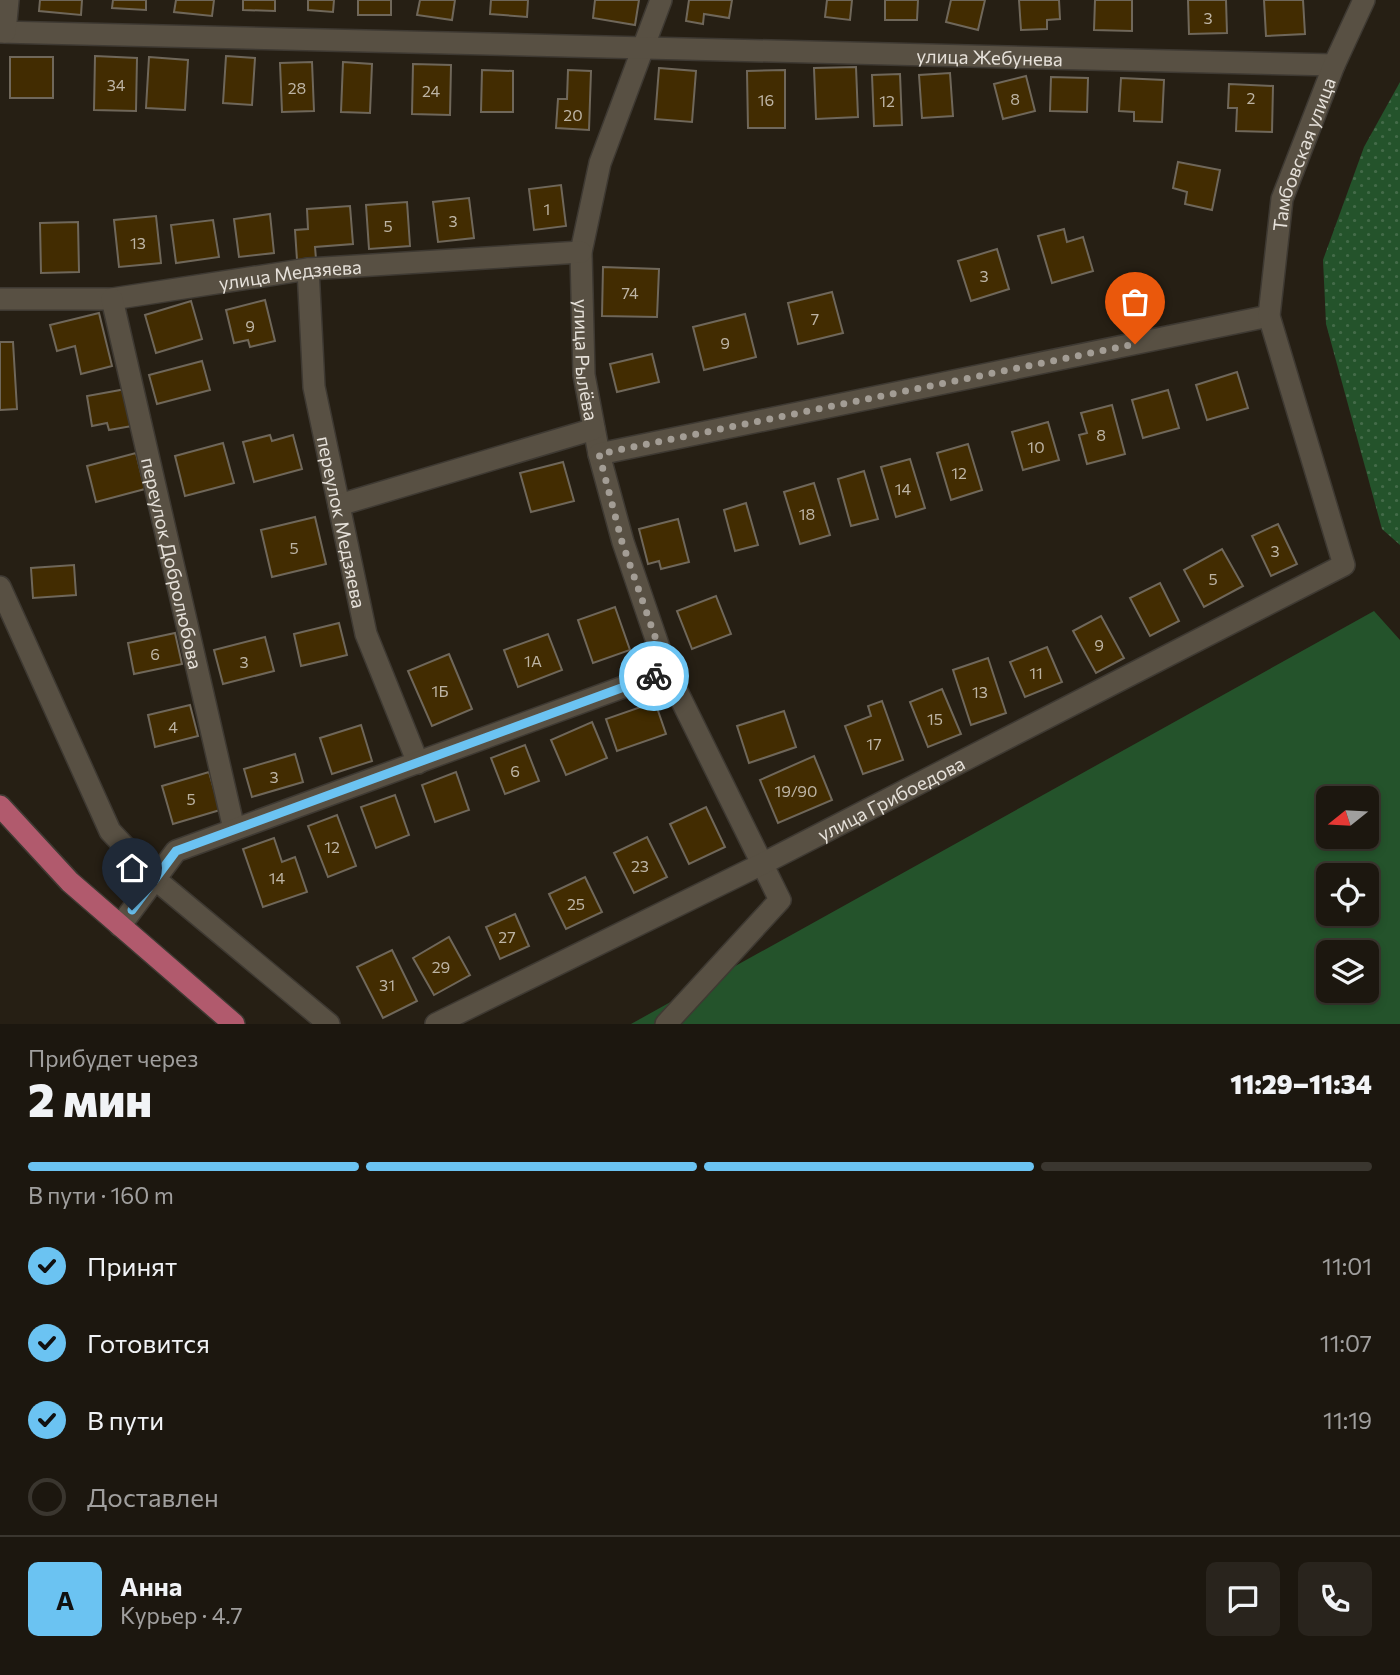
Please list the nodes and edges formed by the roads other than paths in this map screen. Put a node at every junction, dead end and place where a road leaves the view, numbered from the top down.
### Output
1 (8, 0) edge
2 (661, 0) edge
3 (1364, 0) edge
4 (2, 32) edge
5 (646, 45) junction
6 (1334, 65) junction
7 (581, 252) junction
8 (308, 269) junction
9 (0, 299) edge
10 (112, 299) junction
11 (1269, 316) junction
12 (594, 429) junction
13 (599, 454) junction
14 (339, 505) junction
15 (0, 587) edge
16 (667, 671) junction
17 (418, 763) junction
18 (0, 806) edge
19 (234, 829) junction
20 (764, 863) junction
21 (155, 879) junction
22 (120, 926) junction
23 (478, 1015) edge
24 (234, 1024) edge
25 (329, 1024) edge
26 (436, 1024) edge
27 (666, 1024) edge

1 - 4 street
2 - 5 street, улица Рылёва
3 - 6 street, Тамбовская улица
4 - 5 street, улица Жебунева
5 - 6 street, улица Жебунева
5 - 7 street, улица Рылёва
6 - 11 street, Тамбовская улица
7 - 8 street, улица Медзяева
7 - 12 street, улица Рылёва
8 - 10 street, улица Медзяева
8 - 14 street, переулок Медзяева
9 - 10 street, улица Медзяева
10 - 19 street, переулок Добролюбова
11 - 13 street
11 - 20 street, улица Грибоедова
12 - 13 street, улица Рылёва
12 - 14 street
13 - 16 street, улица Рылёва
14 - 17 street, переулок Медзяева
15 - 21 street
16 - 17 street
16 - 20 street, улица Рылёва
17 - 19 street
18 - 22 main road
19 - 21 street
20 - 23 street, улица Грибоедова
20 - 27 street, улица Рылёва
21 - 22 street
21 - 25 street
22 - 24 main road
23 - 26 street, улица Грибоедова

